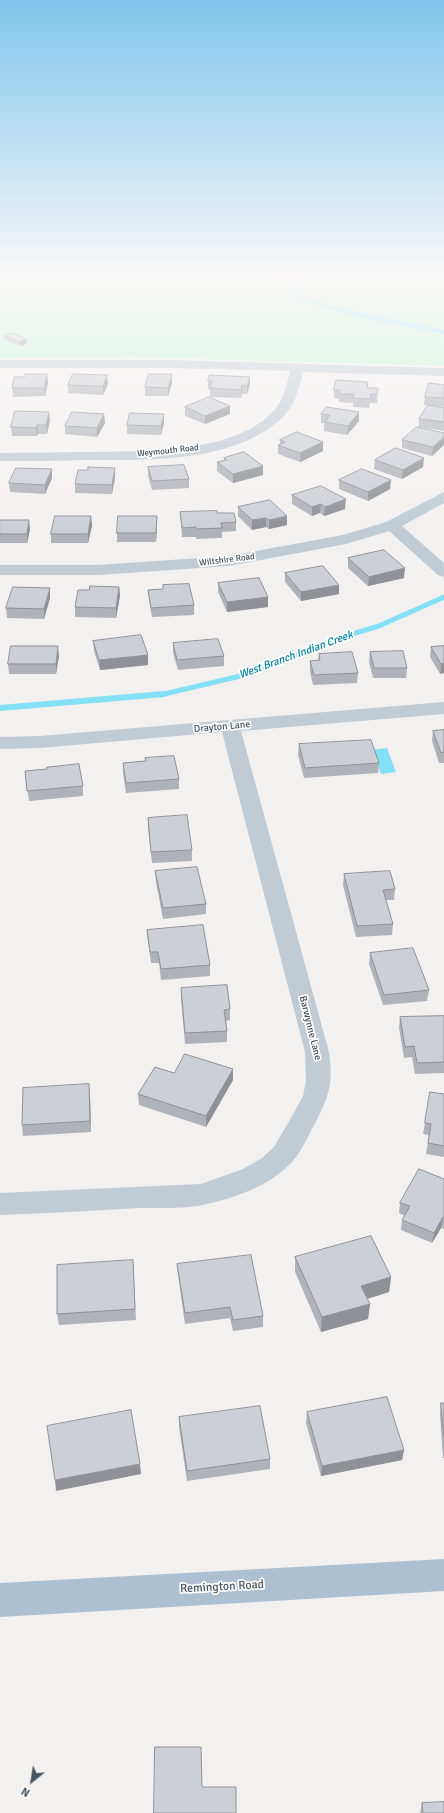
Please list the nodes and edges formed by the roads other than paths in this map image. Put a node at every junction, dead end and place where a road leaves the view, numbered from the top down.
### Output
1 (0, 364) edge
2 (297, 368) junction
3 (444, 372) edge
4 (0, 457) edge
5 (444, 497) edge
6 (392, 525) junction
7 (0, 570) edge
8 (444, 572) edge
9 (444, 708) edge
10 (230, 727) junction
11 (0, 743) edge
12 (0, 1204) edge
13 (444, 1575) edge
14 (0, 1600) edge

1 - 2 street
2 - 3 street
2 - 4 street, Weymouth Road
5 - 6 street, Wiltshire Road
6 - 7 street, Wiltshire Road
6 - 8 street
9 - 10 street, Drayton Lane
10 - 11 street, Drayton Lane
10 - 12 street, Barwynne Lane
13 - 14 main road, Remington Road

